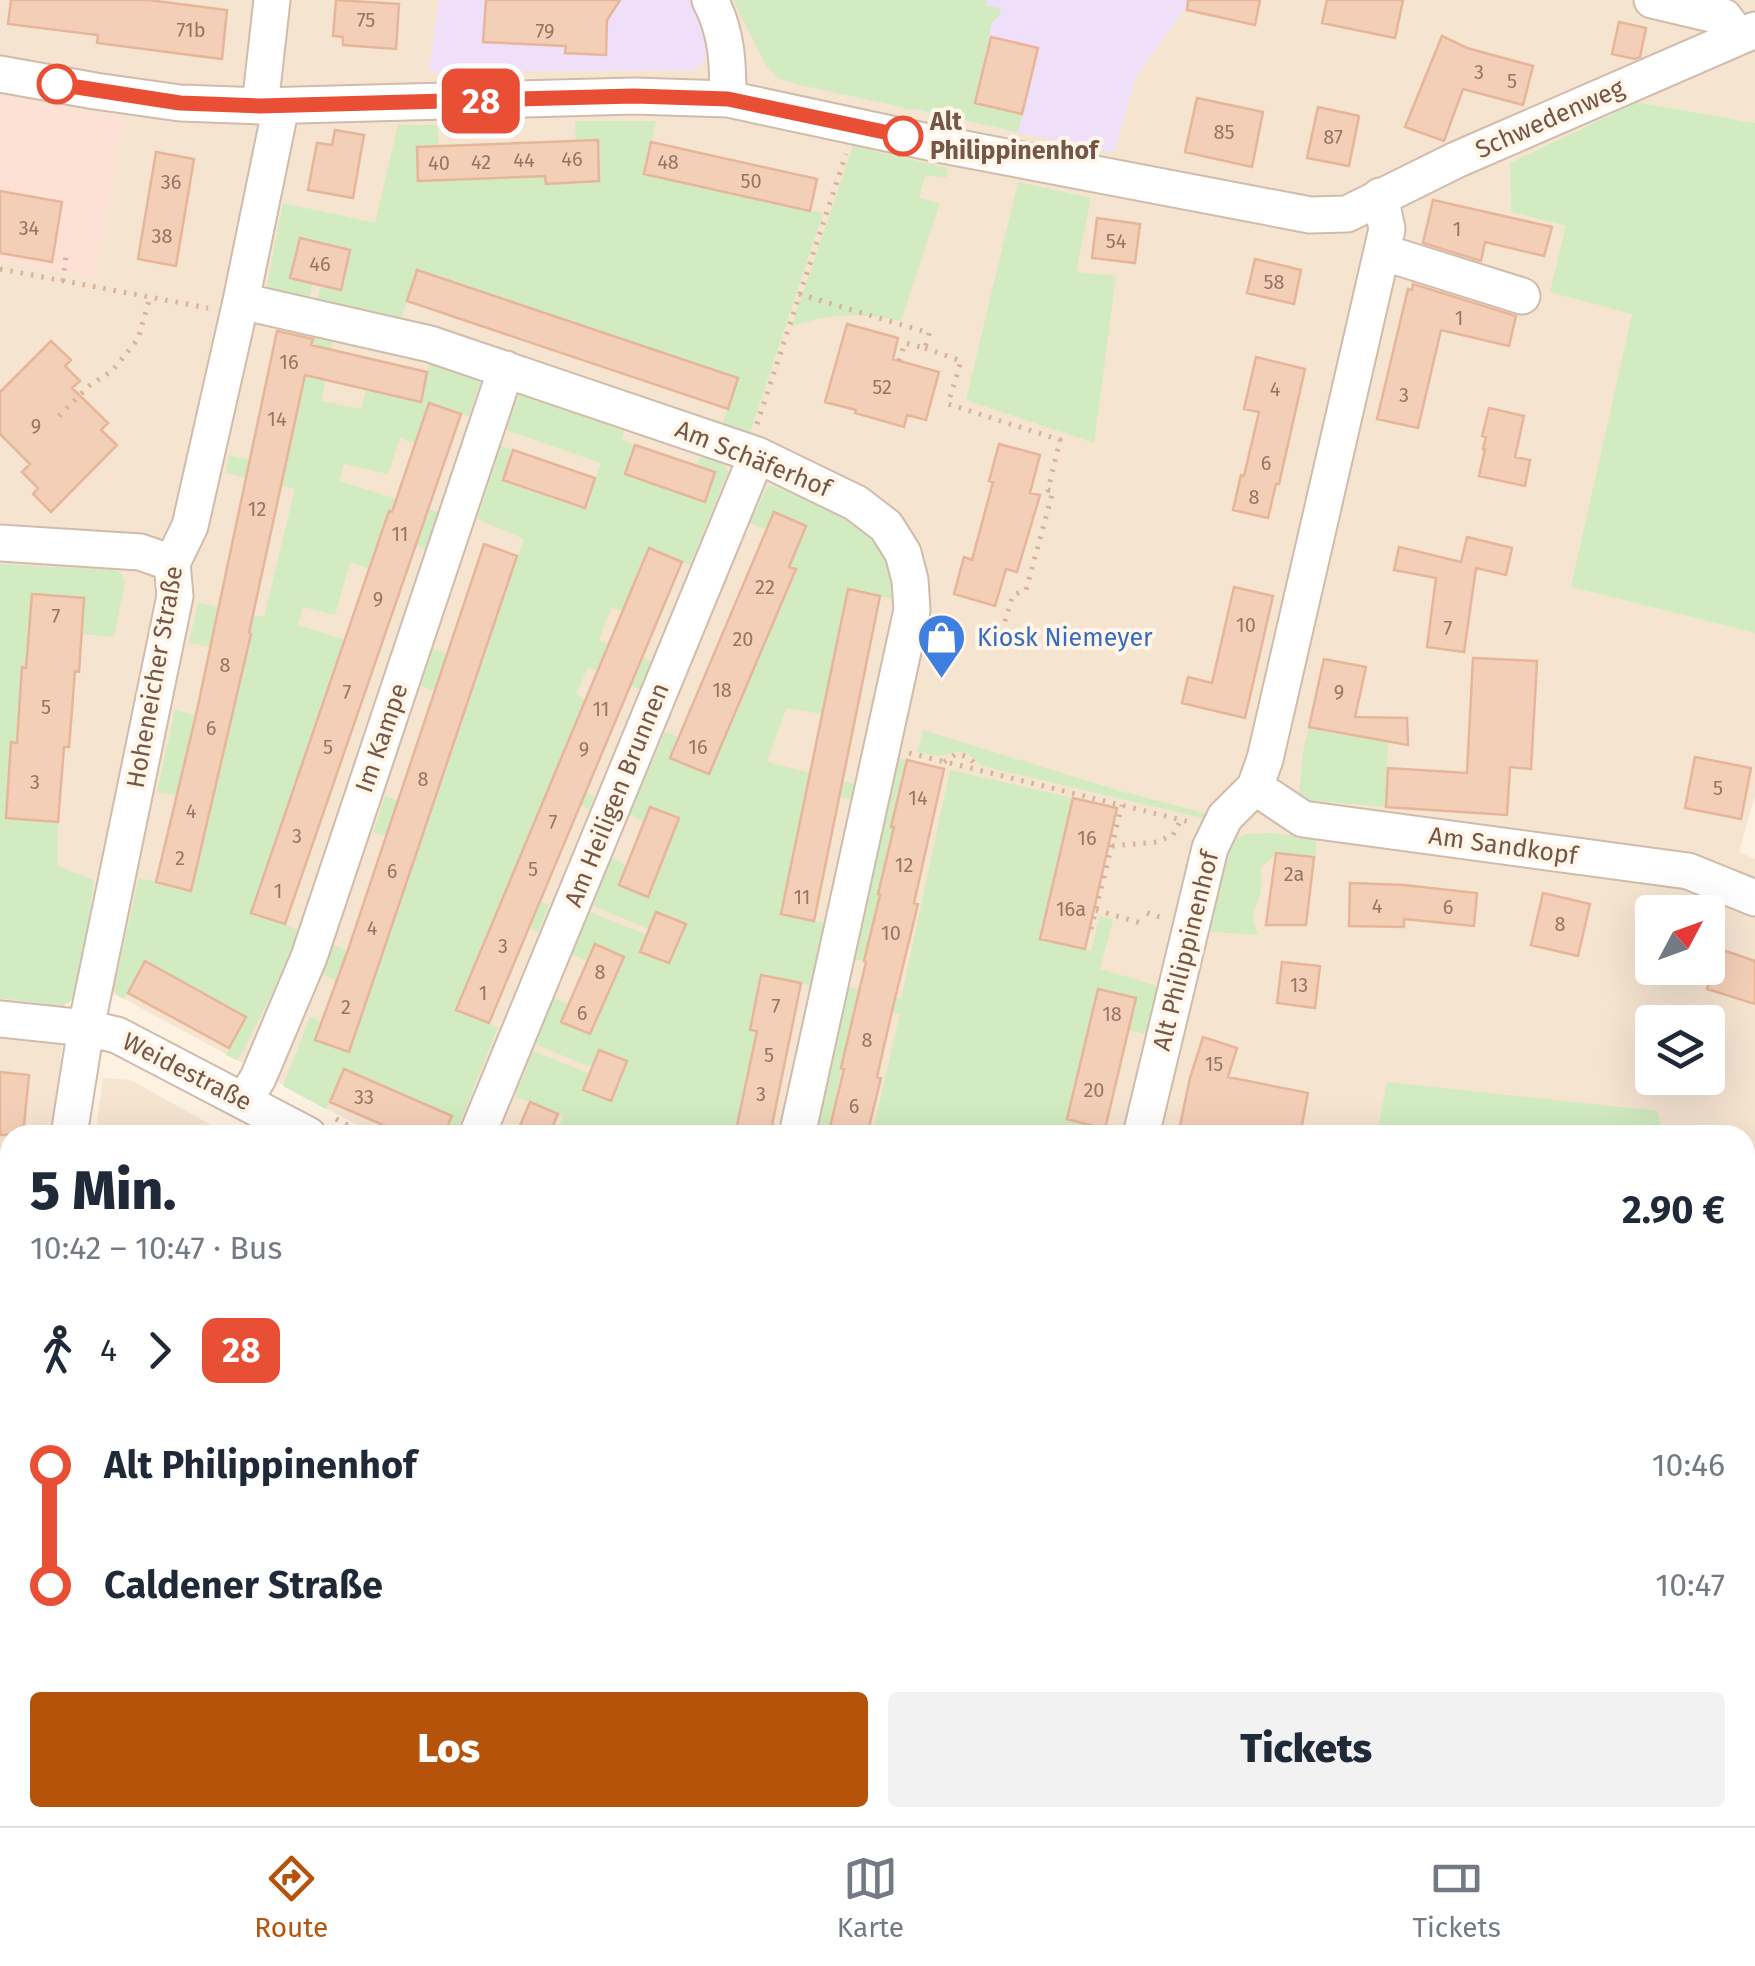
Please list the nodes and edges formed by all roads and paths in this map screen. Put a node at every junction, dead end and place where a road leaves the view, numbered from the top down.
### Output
1 (272, 0) edge
2 (710, 0) edge
3 (1652, 0) edge
4 (1747, 33) edge
5 (0, 74) edge
6 (728, 99) junction
7 (270, 106) junction
8 (856, 126) junction
9 (1380, 196) junction
10 (1382, 252) junction
11 (66, 256) dead end
12 (0, 269) edge
13 (63, 281) junction
14 (799, 294) junction
15 (1522, 296) dead end
16 (150, 298) junction
17 (239, 308) junction
18 (925, 348) junction
19 (899, 361) dead end
20 (506, 368) junction
21 (60, 416) dead end
22 (757, 455) junction
23 (0, 544) edge
24 (172, 563) junction
25 (1000, 636) dead end
26 (882, 746) junction
27 (1256, 787) junction
28 (1122, 805) junction
29 (1181, 820) junction
30 (1218, 830) junction
31 (1112, 846) junction
32 (1755, 898) edge
33 (1096, 910) junction
34 (1144, 924) dead end
35 (1091, 929) dead end
36 (0, 1019) edge
37 (86, 1028) junction
38 (244, 1101) junction
39 (71, 1125) edge
40 (289, 1125) edge
41 (480, 1125) edge
42 (800, 1125) edge
43 (1143, 1125) edge

1 - 7 street, Hoheneicher Straße
2 - 6 street
3 - 4 street
4 - 9 street, Schwedenweg
5 - 7 street
6 - 7 street
6 - 8 street
7 - 17 street, Hoheneicher Straße
8 - 9 street, Schwedenweg
8 - 14 path
9 - 10 street, Alt Philippinenhof
10 - 15 street
10 - 27 street, Alt Philippinenhof
11 - 13 path
12 - 13 path
13 - 16 path
14 - 18 path
14 - 22 path
16 - 17 path
16 - 21 path
17 - 20 street, Am Schäferhof
17 - 24 street, Hoheneicher Straße
18 - 19 path
18 - 25 path
20 - 22 street, Am Schäferhof
20 - 38 street, Im Kampe
22 - 26 street, Am Schäferhof
22 - 41 street, Am Heiligen Brunnen
23 - 24 street
24 - 37 street, Hoheneicher Straße
26 - 28 path
26 - 42 street, Am Schäferhof
27 - 30 street, Alt Philippinenhof
27 - 32 street, Am Sandkopf
28 - 29 path
28 - 31 path
29 - 30 path
29 - 31 path
30 - 43 street, Alt Philippinenhof
31 - 33 path
33 - 34 path
33 - 35 path
36 - 37 street, Weidestraße
37 - 38 street, Weidestraße
37 - 39 street, Hoheneicher Straße
38 - 40 street, Weidestraße

